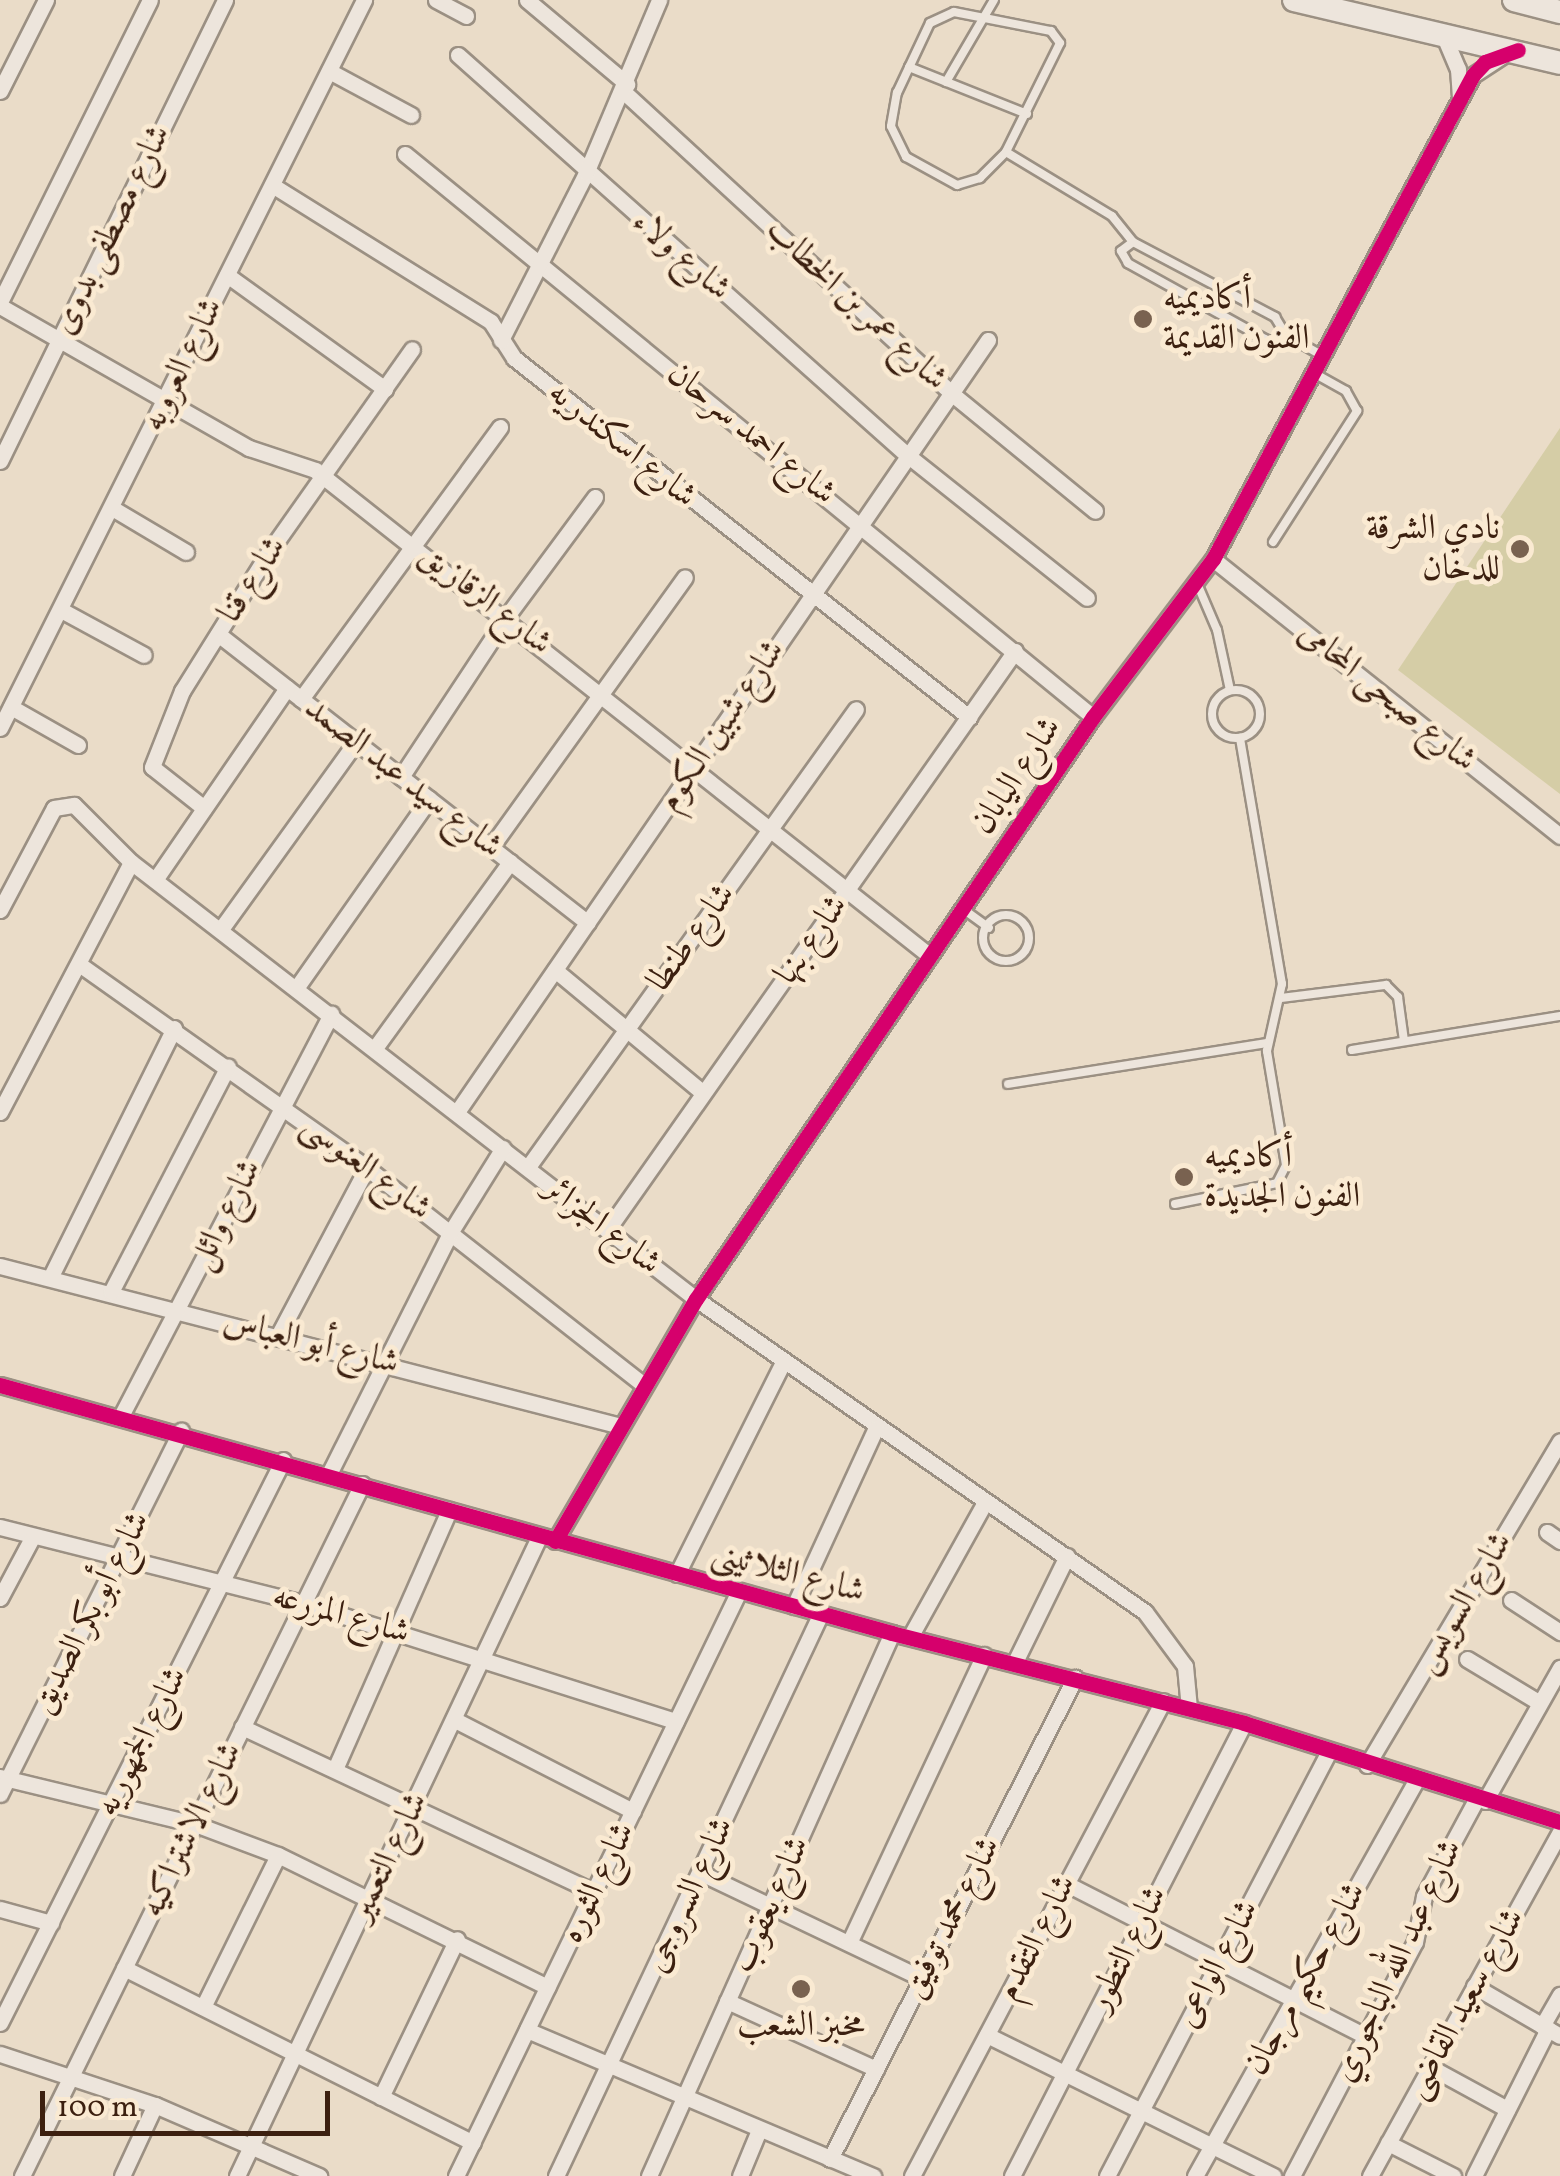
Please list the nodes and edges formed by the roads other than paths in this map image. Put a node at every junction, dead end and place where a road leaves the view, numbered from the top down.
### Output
1 (46, 0) edge
2 (150, 0) edge
3 (224, 0) edge
4 (364, 0) edge
5 (436, 0) edge
6 (527, 0) edge
7 (659, 0) edge
8 (994, 0) edge
9 (1294, 0) edge
10 (1514, 0) edge
11 (1560, 12) edge
12 (466, 16) dead end
13 (988, 19) junction
14 (1441, 31) junction
15 (1518, 50) junction
16 (458, 54) dead end
17 (1560, 63) edge
18 (909, 67) junction
19 (329, 71) junction
20 (946, 82) junction
21 (625, 88) junction
22 (0, 90) edge
23 (1460, 96) junction
24 (1027, 114) junction
25 (411, 115) dead end
26 (1006, 152) junction
27 (405, 154) dead end
28 (586, 173) junction
29 (272, 185) junction
30 (1132, 242) junction
31 (543, 265) junction
32 (228, 276) junction
33 (0, 304) edge
34 (1286, 335) junction
35 (60, 338) junction
36 (501, 340) junction
37 (988, 340) dead end
38 (412, 350) dead end
39 (1322, 355) junction
40 (1312, 372) junction
41 (385, 389) junction
42 (951, 393) junction
43 (168, 396) junction
44 (500, 427) dead end
45 (906, 454) junction
46 (0, 460) edge
47 (324, 477) junction
48 (595, 497) dead end
49 (112, 508) junction
50 (1095, 511) dead end
51 (858, 520) junction
52 (1273, 542) dead end
53 (414, 545) junction
54 (186, 552) dead end
55 (1213, 559) junction
56 (685, 577) dead end
57 (1196, 580) junction
58 (810, 596) junction
59 (1087, 598) dead end
60 (61, 610) junction
61 (507, 616) junction
62 (218, 634) junction
63 (1015, 651) junction
64 (144, 654) dead end
65 (287, 688) junction
66 (1230, 690) junction
67 (603, 692) junction
68 (302, 699) junction
69 (11, 707) junction
70 (856, 709) dead end
71 (969, 716) junction
72 (1093, 717) junction
73 (0, 728) edge
74 (1240, 738) junction
75 (356, 742) junction
76 (78, 745) dead end
77 (696, 768) junction
78 (401, 777) junction
79 (430, 799) junction
80 (204, 808) junction
81 (770, 828) junction
82 (1560, 836) edge
83 (492, 847) junction
84 (130, 862) junction
85 (510, 862) junction
86 (155, 880) junction
87 (847, 890) junction
88 (963, 908) junction
89 (0, 910) edge
90 (588, 923) junction
91 (989, 928) junction
92 (221, 930) junction
93 (930, 956) junction
94 (79, 964) junction
95 (555, 970) junction
96 (297, 988) junction
97 (1281, 998) junction
98 (331, 1014) junction
99 (1560, 1016) edge
100 (174, 1028) junction
101 (626, 1029) junction
102 (1404, 1042) junction
103 (1268, 1043) junction
104 (375, 1048) junction
105 (1352, 1050) dead end
106 (228, 1066) junction
107 (1008, 1084) dead end
108 (704, 1093) junction
109 (283, 1106) junction
110 (0, 1112) edge
111 (457, 1112) junction
112 (502, 1148) junction
113 (528, 1167) junction
114 (367, 1168) junction
115 (1175, 1204) dead end
116 (608, 1230) junction
117 (450, 1233) junction
118 (0, 1266) edge
119 (50, 1278) junction
120 (110, 1292) junction
121 (696, 1299) junction
122 (177, 1309) junction
123 (279, 1334) junction
124 (383, 1360) junction
125 (782, 1364) junction
126 (0, 1385) edge
127 (644, 1385) junction
128 (121, 1416) junction
129 (621, 1426) junction
130 (876, 1428) junction
131 (182, 1432) junction
132 (1560, 1441) edge
133 (283, 1460) junction
134 (329, 1474) junction
135 (362, 1484) junction
136 (985, 1502) junction
137 (449, 1510) junction
138 (0, 1528) edge
139 (32, 1536) junction
140 (547, 1539) junction
141 (119, 1556) junction
142 (1067, 1556) junction
143 (677, 1574) junction
144 (222, 1582) junction
145 (739, 1591) junction
146 (0, 1598) edge
147 (1511, 1600) dead end
148 (303, 1603) junction
149 (794, 1606) junction
150 (821, 1613) junction
151 (396, 1630) junction
152 (1560, 1632) edge
153 (892, 1633) junction
154 (910, 1637) junction
155 (984, 1655) junction
156 (484, 1660) junction
157 (1468, 1660) dead end
158 (1015, 1662) junction
159 (1560, 1668) edge
160 (1075, 1678) junction
161 (1163, 1701) junction
162 (1540, 1703) junction
163 (1189, 1708) junction
164 (455, 1720) junction
165 (676, 1721) junction
166 (1244, 1723) junction
167 (242, 1727) junction
168 (1329, 1752) junction
169 (1367, 1765) junction
170 (335, 1770) junction
171 (1416, 1782) junction
172 (3, 1784) edge
173 (1481, 1800) junction
174 (112, 1801) junction
175 (414, 1806) junction
176 (633, 1811) junction
177 (1560, 1822) edge
178 (195, 1824) junction
179 (1560, 1832) edge
180 (278, 1855) junction
181 (700, 1873) junction
182 (1065, 1883) junction
183 (594, 1892) junction
184 (370, 1894) junction
185 (770, 1906) junction
186 (0, 1909) edge
187 (1142, 1922) junction
188 (50, 1923) junction
189 (457, 1939) junction
190 (849, 1943) junction
191 (1220, 1962) junction
192 (124, 1968) junction
193 (920, 1978) junction
194 (1474, 1986) junction
195 (547, 1987) junction
196 (1560, 1994) edge
197 (728, 2001) junction
198 (1296, 2001) junction
199 (203, 2007) junction
200 (0, 2023) edge
201 (527, 2030) junction
202 (1550, 2030) edge
203 (987, 2035) junction
204 (1365, 2036) junction
205 (0, 2054) edge
206 (294, 2054) junction
207 (608, 2067) junction
208 (1430, 2067) junction
209 (876, 2069) junction
210 (1065, 2073) junction
211 (72, 2074) junction
212 (381, 2097) junction
213 (684, 2099) junction
214 (155, 2105) junction
215 (1507, 2110) junction
216 (1141, 2111) junction
217 (759, 2130) junction
218 (472, 2143) junction
219 (1388, 2143) junction
220 (252, 2144) junction
221 (1212, 2146) junction
222 (830, 2159) junction
223 (850, 2172) edge
224 (22, 2176) edge
225 (122, 2176) edge
226 (237, 2176) edge
227 (319, 2176) edge
228 (456, 2176) edge
229 (556, 2176) edge
230 (649, 2176) edge
231 (740, 2176) edge
232 (874, 2176) edge
233 (912, 2176) edge
234 (1012, 2176) edge
235 (1107, 2176) edge
236 (1196, 2176) edge
237 (1273, 2176) edge
238 (1292, 2176) edge
239 (1370, 2176) edge
240 (1453, 2176) edge
241 (1474, 2176) edge

1 - 22 street
2 - 33 street
3 - 35 street, شارع مصطفى بدوى
4 - 19 street, شارع العروبه
5 - 12 street
6 - 21 street, شارع عمر بن الخطاب
7 - 21 street
8 - 13 lane
9 - 14 main road
10 - 11 main road
13 - 18 lane
13 - 20 lane
13 - 24 lane
14 - 15 main road
14 - 23 street
15 - 17 main road
15 - 23 street, شارع اليابان
16 - 28 street, شارع ولاء
18 - 20 lane
18 - 26 lane
19 - 25 street
19 - 29 street, شارع العروبه
20 - 24 lane
21 - 28 street
21 - 42 street, شارع عمر بن الخطاب
23 - 39 street, شارع اليابان
24 - 26 lane
26 - 30 lane
27 - 31 street, شارع احمد سرحان
28 - 31 street
28 - 45 street, شارع ولاء
29 - 32 street, شارع العروبه
29 - 36 street, شارع اسكندريه
30 - 34 lane
30 - 34 lane
31 - 36 street
31 - 51 street, شارع احمد سرحان
32 - 41 street
32 - 43 street, شارع العروبه
33 - 35 street, شارع الزقازيق
34 - 39 lane
35 - 43 street, شارع الزقازيق
35 - 46 street, شارع مصطفى بدوى
36 - 58 street, شارع اسكندريه
37 - 42 street, شارع شبين الكوم
38 - 41 street, شارع قنا
39 - 40 street, شارع اليابان
40 - 52 lane
40 - 55 street, شارع اليابان
41 - 47 street, شارع قنا
42 - 45 street, شارع شبين الكوم
42 - 50 street, شارع عمر بن الخطاب
43 - 47 street, شارع الزقازيق
43 - 49 street, شارع العروبه
44 - 53 street
45 - 51 street, شارع شبين الكوم
45 - 59 street, شارع ولاء
47 - 53 street, شارع الزقازيق
47 - 62 street, شارع قنا
48 - 61 street
49 - 54 street
49 - 60 street, شارع العروبه
51 - 58 street, شارع شبين الكوم
51 - 63 street, شارع احمد سرحان
53 - 61 street, شارع الزقازيق
53 - 68 street
55 - 57 street, شارع اليابان
55 - 82 street, شارع صبحى المحامى
56 - 67 street
57 - 66 lane
57 - 72 street, شارع اليابان
58 - 71 street, شارع اسكندريه
58 - 77 street, شارع شبين الكوم
60 - 64 street
60 - 69 street, شارع العروبه
61 - 67 street, شارع الزقازيق
61 - 78 street
62 - 65 street, شارع سيد عبد الصمد
62 - 80 street, شارع قنا
63 - 71 street, شارع بنها
63 - 72 street, شارع احمد سرحان
65 - 68 street, شارع سيد عبد الصمد
65 - 80 street
66 - 74 lane
66 - 74 lane
67 - 77 street, شارع الزقازيق
67 - 83 street
68 - 75 street, شارع سيد عبد الصمد
69 - 73 street, شارع العروبه
69 - 76 street
70 - 81 street, شارع طنطا
71 - 87 street, شارع بنها
72 - 88 street, شارع اليابان
74 - 97 lane
75 - 78 street, شارع سيد عبد الصمد
75 - 92 street
77 - 81 street, شارع الزقازيق
77 - 90 street, شارع شبين الكوم
78 - 79 street, شارع سيد عبد الصمد
79 - 83 street, شارع سيد عبد الصمد
79 - 96 street
80 - 86 street
81 - 87 street, شارع الزقازيق
81 - 101 street, شارع طنطا
83 - 85 street, شارع سيد عبد الصمد
84 - 86 street, شارع الجزائر
84 - 89 street, شارع الجزائر
84 - 94 street
85 - 90 street, شارع سيد عبد الصمد
85 - 104 street
86 - 92 street, شارع الجزائر
87 - 93 street, شارع الزقازيق
87 - 108 street, شارع بنها
88 - 91 lane
88 - 93 street, شارع اليابان
90 - 95 street, شارع شبين الكوم
91 - 91 lane
92 - 96 street, شارع الجزائر
93 - 121 street, شارع اليابان
94 - 100 street, شارع العنوسى
94 - 110 street
95 - 101 street
95 - 111 street, شارع شبين الكوم
96 - 98 street, شارع الجزائر
97 - 102 lane
97 - 103 lane
98 - 104 street, شارع الجزائر
98 - 109 street, شارع وائل
99 - 102 lane
100 - 106 street, شارع العنوسى
100 - 119 street
101 - 108 street
101 - 113 street, شارع طنطا
102 - 105 lane
103 - 107 lane
103 - 115 lane
104 - 111 street, شارع الجزائر
106 - 109 street, شارع العنوسى
106 - 120 street
108 - 116 street, شارع بنها
109 - 114 street, شارع العنوسى
109 - 122 street, شارع وائل
111 - 112 street, شارع الجزائر
112 - 113 street, شارع الجزائر
112 - 117 street
113 - 116 street, شارع الجزائر
114 - 117 street, شارع العنوسى
114 - 123 street
116 - 121 street, شارع الجزائر
117 - 124 street
117 - 127 street, شارع العنوسى
118 - 119 street, شارع أبو العباس
119 - 120 street, شارع أبو العباس
120 - 122 street, شارع أبو العباس
121 - 125 street, شارع الجزائر
121 - 127 street, شارع اليابان
122 - 123 street, شارع أبو العباس
122 - 128 street, شارع وائل
123 - 124 street, شارع أبو العباس
124 - 129 street, شارع أبو العباس
124 - 134 street
125 - 130 street, شارع الجزائر
125 - 143 street
126 - 128 street, شارع الثلاثينى
127 - 129 street, شارع اليابان
128 - 131 street, شارع الثلاثينى
129 - 140 street, شارع اليابان
130 - 136 street, شارع الجزائر
130 - 149 street
131 - 133 street, شارع الثلاثينى
131 - 141 street, شارع أبو بكر الصديق
132 - 169 street, شارع السويس
133 - 134 street, شارع الثلاثينى
133 - 144 street, شارع الجمهوريه
134 - 135 street, شارع الثلاثينى
135 - 137 street, شارع الثلاثينى
135 - 148 street, شارع الاشتراكيه
136 - 142 street, شارع الجزائر
136 - 154 street
137 - 140 street, شارع الثلاثينى
137 - 151 street
138 - 139 street, شارع المزرعه
139 - 141 street, شارع المزرعه
139 - 146 street
140 - 143 street, شارع الثلاثينى
140 - 156 street, شارع التعمير
141 - 144 street, شارع المزرعه
141 - 172 street, شارع أبو بكر الصديق
142 - 158 street
142 - 163 street, شارع الجزائر
143 - 145 street, شارع الثلاثينى
144 - 148 street, شارع المزرعه
144 - 174 street, شارع الجمهوريه
145 - 149 street, شارع الثلاثينى
145 - 165 street, شارع الثوره
147 - 152 street
148 - 151 street, شارع المزرعه
148 - 167 street, شارع الاشتراكيه
149 - 150 street, شارع الثلاثينى
150 - 153 street, شارع الثلاثينى
150 - 181 street, شارع السروجى
151 - 156 street, شارع المزرعه
151 - 170 street
153 - 154 street, شارع الثلاثينى
153 - 185 street, شارع يعقوب
154 - 155 street, شارع الثلاثينى
155 - 158 street, شارع الثلاثينى
155 - 190 street
156 - 164 street, شارع التعمير
156 - 165 street, شارع المزرعه
157 - 162 street
158 - 160 street, شارع الثلاثينى
159 - 162 street, شارع عبد الله الباجوري
160 - 161 street, شارع الثلاثينى
160 - 193 street, شارع محمد توفيق
161 - 163 street, شارع الثلاثينى
161 - 182 street, شارع التقدم
162 - 173 street, شارع عبد الله الباجوري
163 - 166 street, شارع الثلاثينى
164 - 175 street, شارع التعمير
164 - 176 street
165 - 176 street, شارع الثوره
166 - 168 street, شارع الثلاثينى
166 - 187 street, شارع التطور
167 - 170 street
167 - 178 street, شارع الاشتراكيه
168 - 169 street, شارع الثلاثينى
168 - 191 street, شارع الواعى
169 - 171 street, شارع الثلاثينى
170 - 175 street
171 - 173 street, شارع الثلاثينى
171 - 198 street, شارع حكيم مرجان
172 - 174 street
173 - 177 street, شارع الثلاثينى
173 - 204 street, شارع عبد الله الباجوري
174 - 178 street
174 - 188 street, شارع الجمهوريه
175 - 183 street
175 - 184 street, شارع التعمير
176 - 183 street, شارع الثوره
178 - 180 street
178 - 192 street, شارع الاشتراكيه
179 - 194 street, شارع سعيد القاضى
180 - 184 street
180 - 199 street
181 - 185 street
181 - 207 street, شارع السروجى
182 - 187 street
182 - 203 street, شارع التقدم
183 - 195 street, شارع الثوره
184 - 189 street
184 - 206 street, شارع التعمير
185 - 190 street
185 - 197 street, شارع يعقوب
186 - 188 street
187 - 191 street
187 - 210 street, شارع التطور
188 - 200 street, شارع الجمهوريه
189 - 195 street
189 - 212 street
190 - 193 street
191 - 198 street
191 - 216 street, شارع الواعى
192 - 199 street
192 - 211 street, شارع الاشتراكيه
193 - 209 street, شارع محمد توفيق
194 - 202 street
194 - 208 street, شارع سعيد القاضى
195 - 201 street, شارع الثوره
196 - 202 street
197 - 209 street
197 - 213 street, شارع يعقوب
198 - 204 street
198 - 221 street, شارع حكيم مرجان
199 - 206 street
201 - 207 street
201 - 218 street, شارع الثوره
202 - 215 street
203 - 210 street
203 - 233 street, شارع التقدم
204 - 238 street, شارع عبد الله الباجوري
205 - 211 street
206 - 212 street
206 - 220 street, شارع التعمير
207 - 213 street
207 - 229 street, شارع السروجى
208 - 215 street
208 - 219 street, شارع سعيد القاضى
209 - 222 street, شارع محمد توفيق
210 - 216 street
210 - 234 street, شارع التطور
211 - 214 street
211 - 224 street, شارع الاشتراكيه
212 - 218 street
213 - 217 street
213 - 230 street, شارع يعقوب
214 - 220 street
214 - 225 street
215 - 241 street
216 - 221 street
216 - 235 street, شارع الواعى
217 - 222 street
217 - 231 street
218 - 228 street, شارع الثوره
219 - 239 street, شارع سعيد القاضى
219 - 240 street
220 - 226 street, شارع التعمير
220 - 227 street
221 - 236 street, شارع حكيم مرجان
221 - 237 street
222 - 223 street
223 - 232 street

